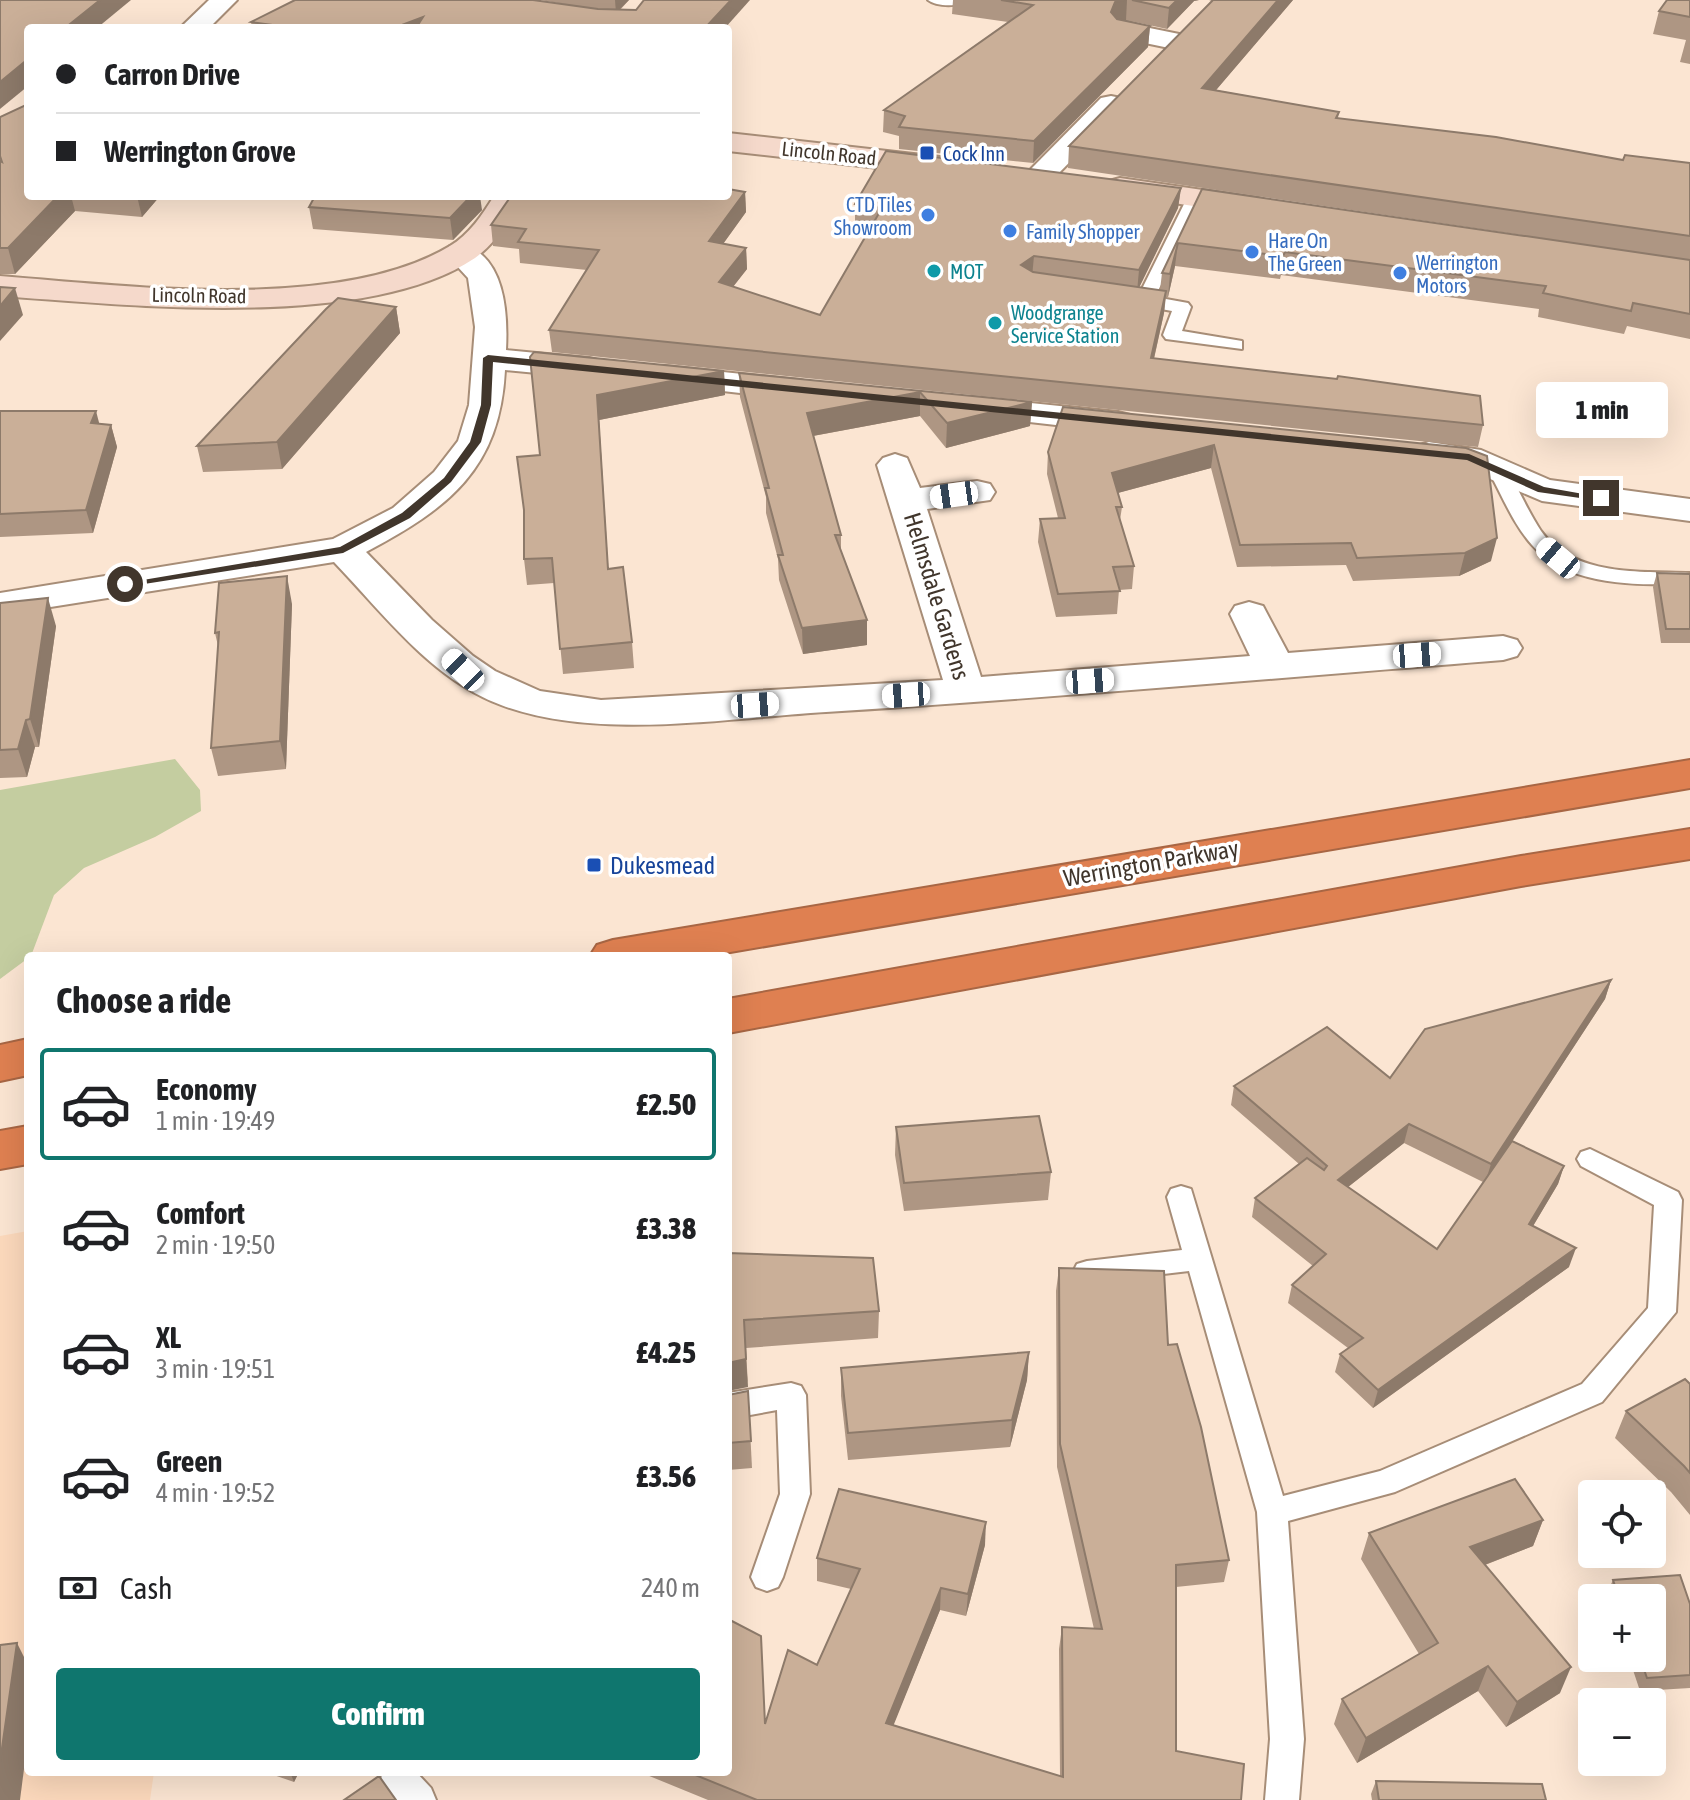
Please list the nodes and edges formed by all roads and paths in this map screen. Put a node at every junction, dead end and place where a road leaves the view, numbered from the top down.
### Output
1 (224, 0) edge
2 (935, 0) edge
3 (962, 0) edge
4 (1195, 19) edge
5 (197, 24) edge
6 (1125, 31) edge
7 (1174, 41) junction
8 (1152, 63) edge
9 (1130, 86) edge
10 (732, 142) edge
11 (962, 168) edge
12 (1009, 173) edge
13 (1040, 176) junction
14 (1195, 198) junction
15 (507, 200) edge
16 (1281, 211) edge
17 (461, 253) junction
18 (0, 286) edge
19 (1117, 297) edge
20 (1145, 301) junction
21 (1236, 345) dead end
22 (488, 358) junction
23 (836, 393) edge
24 (947, 405) edge
25 (1153, 425) edge
26 (1390, 449) edge
27 (895, 465) dead end
28 (1498, 470) junction
29 (977, 492) dead end
30 (907, 501) junction
31 (1690, 510) edge
32 (343, 549) junction
33 (1690, 579) edge
34 (0, 604) edge
35 (1249, 614) dead end
36 (1503, 648) dead end
37 (1275, 666) junction
38 (966, 691) junction
39 (1690, 774) edge
40 (1690, 844) edge
41 (637, 952) edge
42 (732, 1015) edge
43 (24, 1058) edge
44 (0, 1063) edge
45 (24, 1146) edge
46 (0, 1150) edge
47 (1590, 1159) dead end
48 (1181, 1197) dead end
49 (1679, 1197) edge
50 (1199, 1259) junction
51 (1087, 1272) edge
52 (732, 1405) edge
53 (1272, 1512) junction
54 (767, 1577) dead end
55 (399, 1776) edge
56 (419, 1800) edge
57 (1282, 1800) edge

1 - 5 street
2 - 3 lane
4 - 7 street
6 - 7 street
7 - 8 street
9 - 13 street
10 - 11 street, Lincoln Road
12 - 13 street
13 - 14 street
14 - 16 street
14 - 20 lane
15 - 17 street, Lincoln Road
17 - 18 street, Lincoln Road
17 - 22 street
19 - 20 lane
20 - 21 lane
22 - 23 street
22 - 32 street
24 - 25 street
26 - 28 street
27 - 30 street, Helmsdale Gardens
28 - 31 street
28 - 33 lane
29 - 30 street, Helmsdale Gardens
30 - 38 street, Helmsdale Gardens
32 - 34 street
32 - 38 street, Helmsdale Gardens
35 - 37 street
36 - 37 street, Helmsdale Gardens
37 - 38 street, Helmsdale Gardens
39 - 41 highway, Werrington Parkway
40 - 42 highway
43 - 44 highway
45 - 46 highway
47 - 49 lane
48 - 50 lane
49 - 53 lane
50 - 51 lane
50 - 53 lane
52 - 54 lane
53 - 57 lane
55 - 56 lane

